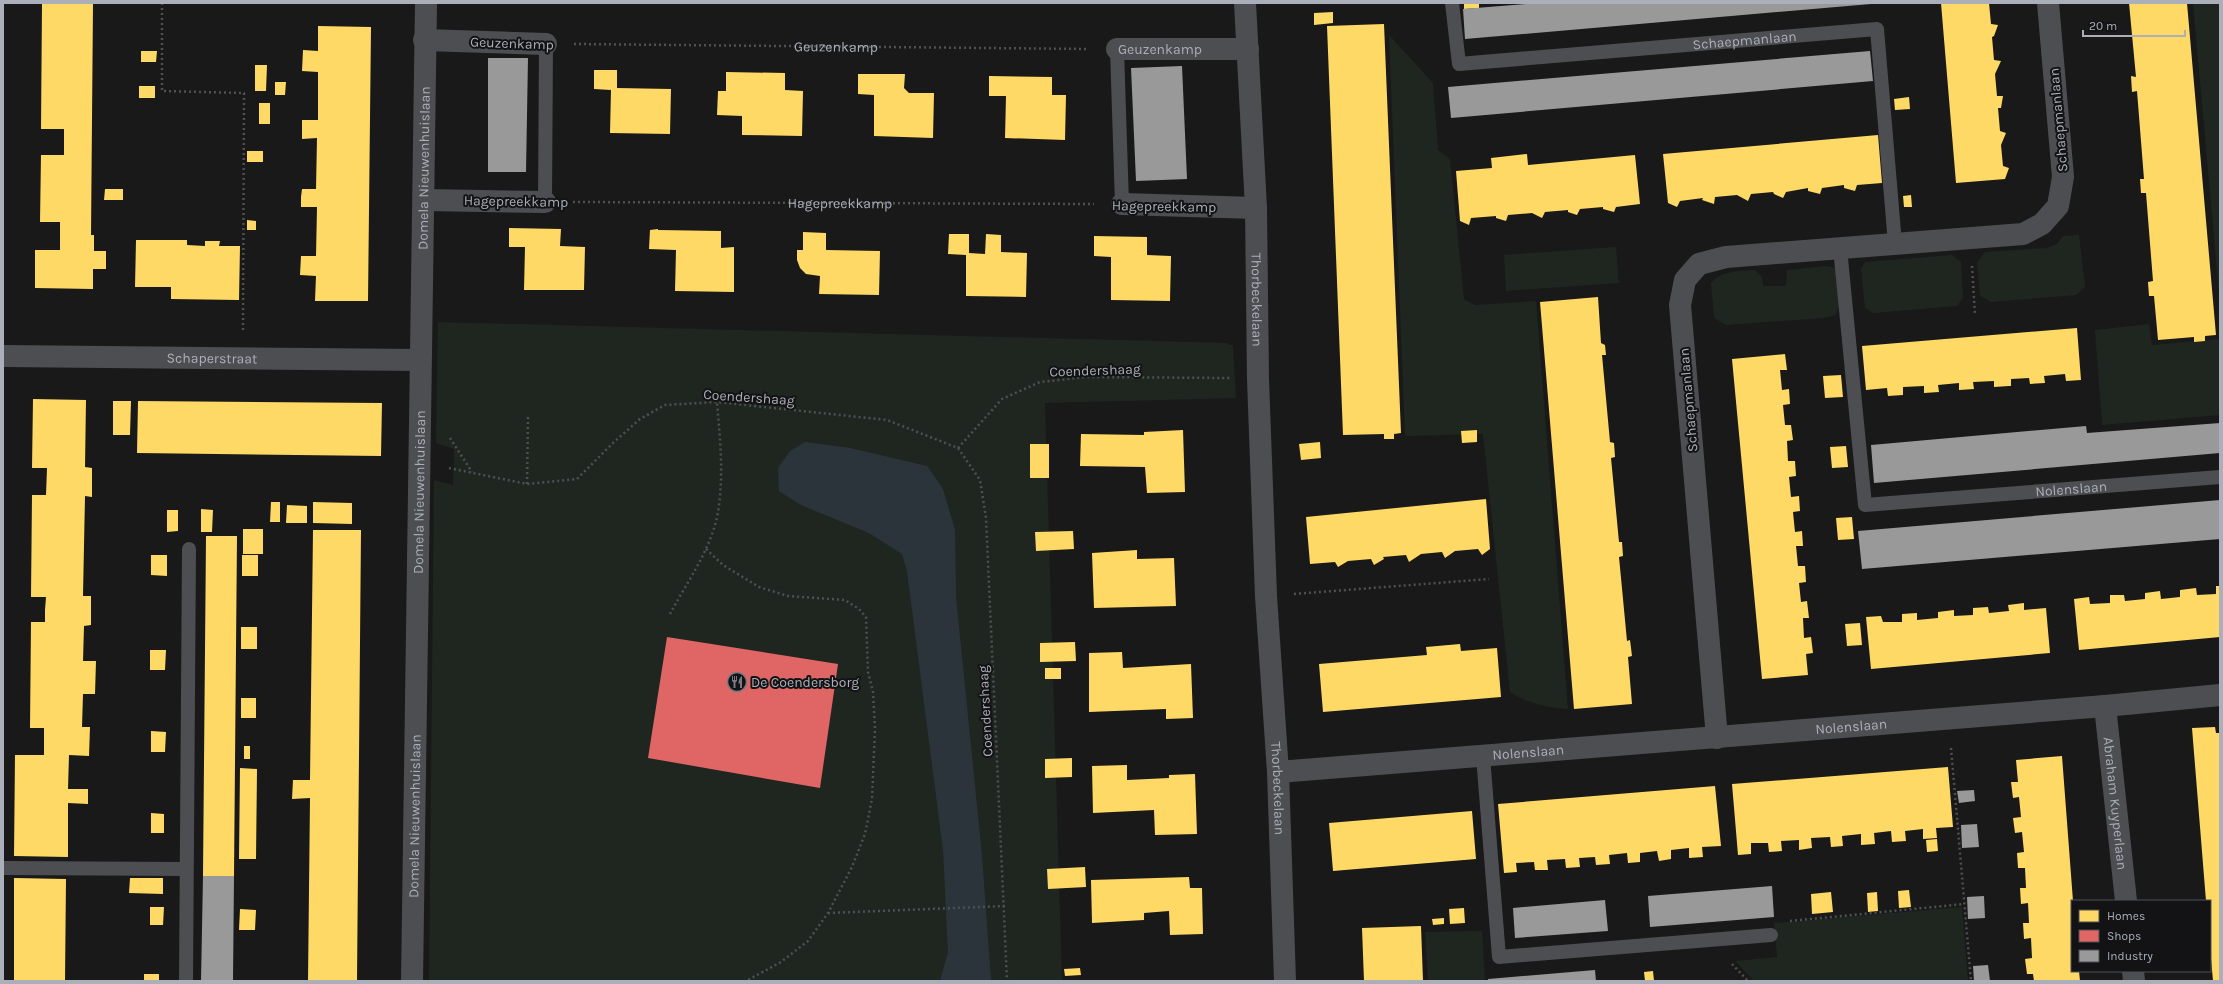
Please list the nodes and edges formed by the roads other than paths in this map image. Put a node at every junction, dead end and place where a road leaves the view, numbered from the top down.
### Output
1 (426, 3) edge
2 (1245, 3) edge
3 (1452, 3) edge
4 (2048, 3) edge
5 (424, 40) junction
6 (546, 44) joint
7 (1117, 49) joint
8 (1248, 49) junction
9 (424, 200) junction
10 (545, 202) joint
11 (1122, 204) joint
12 (1256, 208) junction
13 (1895, 244) junction
14 (1840, 248) junction
15 (3, 356) edge
16 (420, 360) junction
17 (2220, 477) edge
18 (189, 550) dead end
19 (2220, 695) edge
20 (2106, 706) junction
21 (1717, 738) junction
22 (1483, 756) junction
23 (1278, 772) junction
24 (3, 868) edge
25 (186, 869) junction
26 (2126, 900) edge
27 (1771, 935) road end
28 (186, 981) edge
29 (412, 981) edge
30 (1285, 981) edge

1 - 5 street, Domela Nieuwenhuislaan
2 - 8 street, Thorbeckelaan
3 - 13 lane, Schaepmanlaan
4 - 13 street, Schaepmanlaan
5 - 6 street, Geuzenkamp
5 - 9 street, Domela Nieuwenhuislaan
6 - 10 lane
7 - 8 street, Geuzenkamp
7 - 11 lane
8 - 12 street, Thorbeckelaan
9 - 10 street, Hagepreekkamp
9 - 16 street, Domela Nieuwenhuislaan
11 - 12 street, Hagepreekkamp
12 - 23 street, Thorbeckelaan
13 - 14 street, Schaepmanlaan
14 - 17 lane, Nolenslaan
14 - 21 street, Schaepmanlaan
15 - 16 street, Schaperstraat
16 - 29 street, Domela Nieuwenhuislaan
18 - 25 lane
19 - 20 street, Nolenslaan
20 - 21 street, Nolenslaan
20 - 26 street, Abraham Kuyperlaan
21 - 22 street, Nolenslaan
22 - 23 street, Nolenslaan
22 - 27 lane, Nolenslaan
23 - 30 street, Thorbeckelaan
24 - 25 lane
25 - 28 lane

